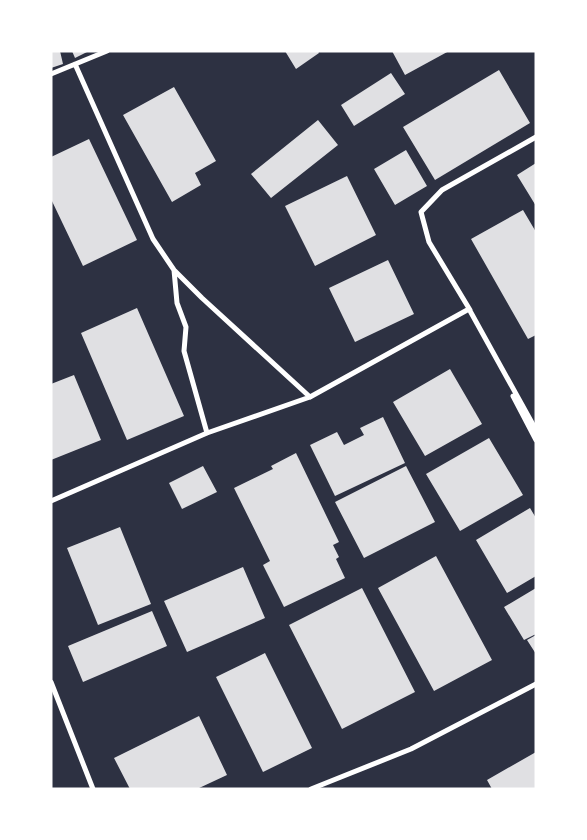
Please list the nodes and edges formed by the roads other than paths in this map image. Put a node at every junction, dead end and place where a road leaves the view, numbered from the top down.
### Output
1 (107, 51) edge
2 (75, 64) junction
3 (51, 74) edge
4 (536, 137) edge
5 (174, 270) junction
6 (469, 309) junction
7 (310, 397) junction
8 (536, 430) edge
9 (207, 433) junction
10 (536, 440) edge
11 (51, 501) edge
12 (51, 682) edge
13 (536, 684) edge
14 (93, 789) edge
15 (311, 789) edge

1 - 2 street
2 - 3 street
2 - 5 street
4 - 6 street
5 - 7 street
5 - 9 street
6 - 7 street
6 - 8 street
6 - 10 street
7 - 9 street
9 - 11 street
12 - 14 street
13 - 15 street

